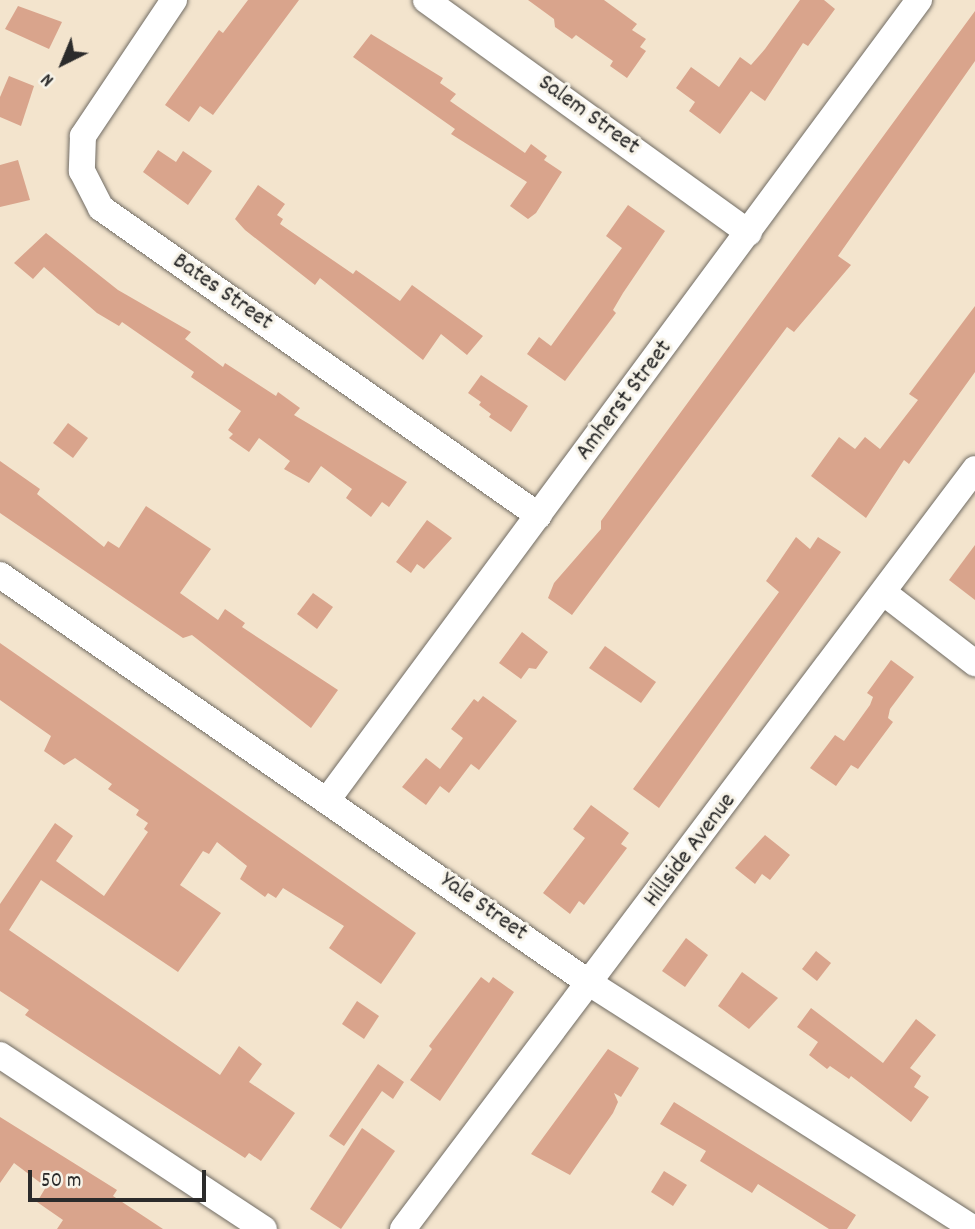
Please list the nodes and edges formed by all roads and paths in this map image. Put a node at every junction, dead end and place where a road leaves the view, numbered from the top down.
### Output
1 (426, 0) edge
2 (919, 0) edge
3 (163, 3) edge
4 (749, 233) junction
5 (975, 469) edge
6 (539, 516) junction
7 (0, 575) edge
8 (884, 593) junction
9 (975, 663) edge
10 (328, 799) junction
11 (591, 984) junction
12 (0, 1055) edge
13 (264, 1229) edge
14 (403, 1229) edge
15 (974, 1229) edge

1 - 4 street, Salem Street
2 - 4 street, Amherst Street
3 - 6 street, Bates Street
4 - 6 street, Amherst Street
5 - 8 street, Hillside Avenue
6 - 10 street, Amherst Street
7 - 10 street, Yale Street
8 - 9 street
8 - 11 street, Hillside Avenue
10 - 11 street, Yale Street
11 - 14 street, Hillside Avenue
11 - 15 street, Yale Street
12 - 13 street

